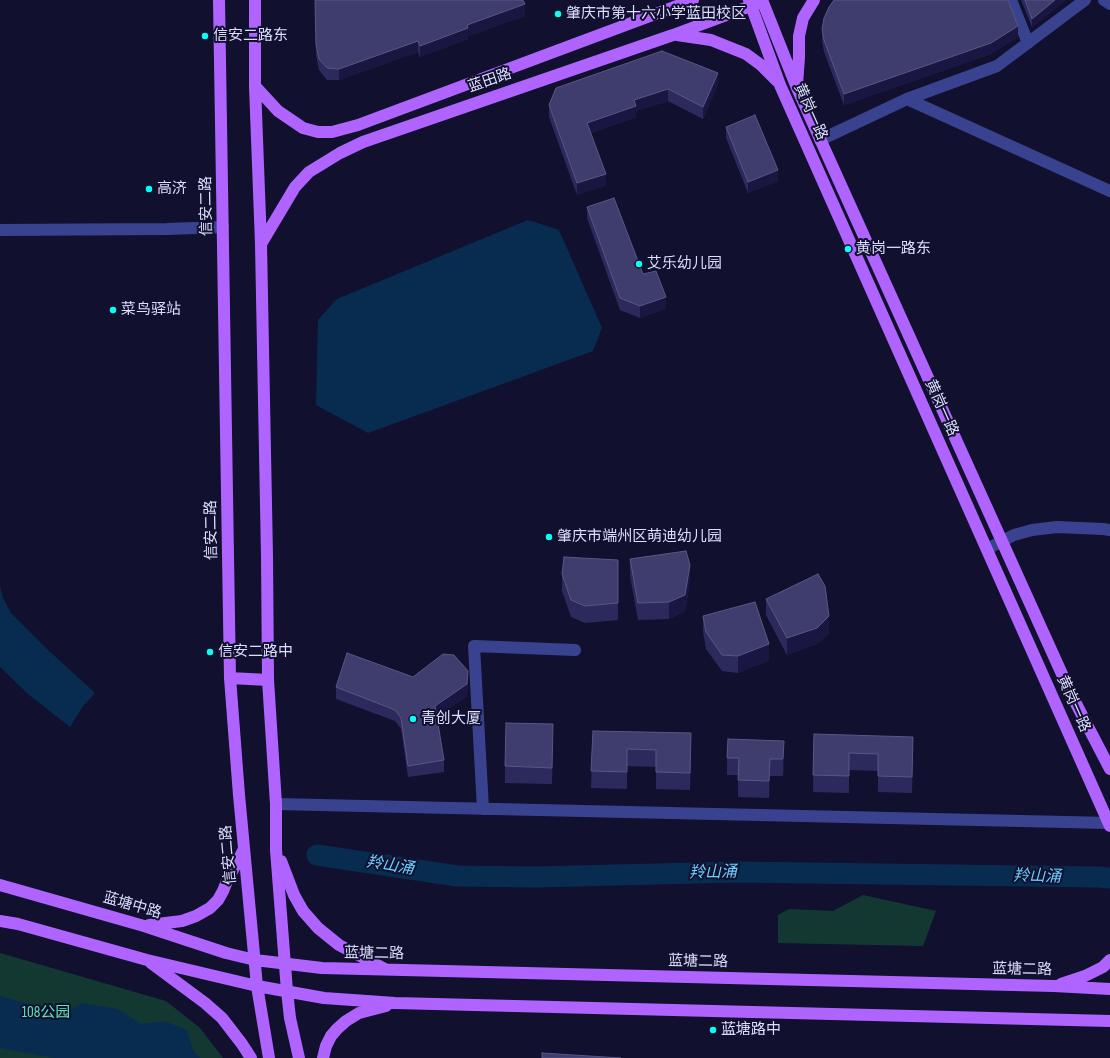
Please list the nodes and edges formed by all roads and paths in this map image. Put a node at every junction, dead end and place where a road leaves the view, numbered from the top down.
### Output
1 (219, 0) edge
2 (255, 0) edge
3 (692, 0) edge
4 (764, 0) edge
5 (814, 0) edge
6 (1011, 0) edge
7 (1085, 0) edge
8 (1104, 0) edge
9 (750, 3) edge
10 (1110, 4) edge
11 (673, 35) junction
12 (1028, 43) junction
13 (780, 85) junction
14 (256, 86) junction
15 (797, 88) junction
16 (907, 99) junction
17 (820, 140) junction
18 (1110, 191) edge
19 (223, 227) junction
20 (0, 230) edge
21 (261, 244) junction
22 (1110, 530) edge
23 (1002, 541) junction
24 (987, 549) junction
25 (575, 650) dead end
26 (230, 678) junction
27 (268, 680) junction
28 (1110, 769) edge
29 (276, 804) junction
30 (482, 809) junction
31 (1109, 825) edge
32 (244, 849) junction
33 (276, 850) junction
34 (0, 885) edge
35 (0, 921) edge
36 (144, 926) junction
37 (147, 960) junction
38 (255, 960) junction
39 (1110, 960) edge
40 (285, 964) junction
41 (387, 970) junction
42 (257, 986) junction
43 (1054, 986) junction
44 (1110, 989) edge
45 (287, 991) junction
46 (395, 1003) junction
47 (1110, 1021) edge
48 (251, 1058) edge
49 (269, 1058) edge
50 (299, 1058) edge
51 (323, 1058) edge

1 - 19 main road, 信安二路
2 - 14 main road
3 - 14 main road, 蓝田路
4 - 9 main road, 蓝田路
4 - 15 main road, 黄岗一路
5 - 15 main road
6 - 12 street
7 - 12 street
8 - 10 street
9 - 11 main road, 蓝田路
9 - 13 main road, 黄岗一路
11 - 13 main road
11 - 21 main road, 蓝田路
12 - 16 street
13 - 24 main road, 黄岗一路
14 - 21 main road
15 - 17 main road, 黄岗一路
16 - 17 street
16 - 18 street
17 - 23 main road, 黄岗一路
19 - 20 street
19 - 26 main road, 信安二路
21 - 27 main road
22 - 23 street
23 - 24 street
23 - 28 main road, 黄岗一路
24 - 31 main road, 黄岗一路
25 - 30 street
26 - 27 main road
26 - 32 main road, 信安二路
27 - 29 main road
29 - 30 street
29 - 33 main road
30 - 31 street
32 - 36 main road
32 - 38 main road, 信安二路
33 - 40 main road
33 - 41 main road
34 - 36 main road, 蓝塘中路
35 - 37 main road
36 - 38 main road, 蓝塘中路
37 - 42 main road
37 - 48 main road
38 - 40 main road, 蓝塘中路
38 - 42 main road, 信安二路
39 - 43 main road
40 - 41 main road, 蓝塘二路
40 - 45 main road
41 - 43 main road, 蓝塘二路
42 - 45 main road
42 - 49 main road, 信安二路
43 - 44 main road, 蓝塘二路
45 - 46 main road
45 - 50 main road
46 - 47 main road
46 - 51 main road

